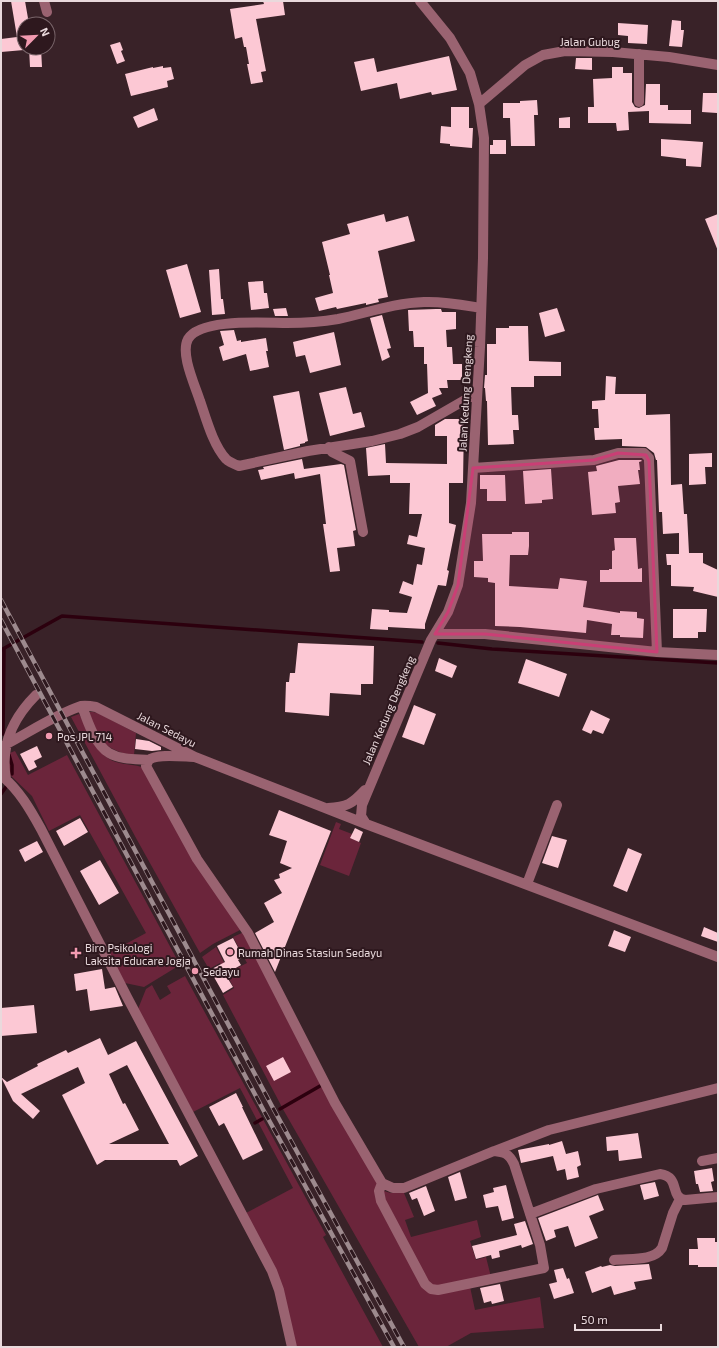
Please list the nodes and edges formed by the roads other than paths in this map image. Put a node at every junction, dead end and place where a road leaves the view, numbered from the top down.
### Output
1 (44, 1) edge
2 (420, 1) edge
3 (47, 12) dead end
4 (639, 54) junction
5 (718, 65) edge
6 (640, 102) dead end
7 (479, 104) junction
8 (481, 308) junction
9 (477, 393) junction
10 (329, 447) junction
11 (473, 468) junction
12 (363, 532) dead end
13 (435, 634) junction
14 (657, 652) junction
15 (718, 655) edge
16 (36, 695) dead end
17 (82, 706) junction
18 (2, 746) edge
19 (196, 757) junction
20 (149, 760) junction
21 (3, 777) edge
22 (370, 784) junction
23 (557, 805) dead end
24 (327, 808) junction
25 (366, 824) junction
26 (527, 884) junction
27 (718, 957) edge
28 (718, 1088) edge
29 (494, 1151) junction
30 (718, 1158) edge
31 (702, 1161) dead end
32 (382, 1183) junction
33 (718, 1197) edge
34 (680, 1199) junction
35 (530, 1214) junction
36 (614, 1260) dead end
37 (292, 1347) edge

1 - 3 street
2 - 7 street, Jalan Kedung Dengkeng
4 - 5 street, Jalan Gubug
4 - 6 street
4 - 7 street, Jalan Gubug
7 - 8 street, Jalan Kedung Dengkeng
8 - 9 street, Jalan Kedung Dengkeng
8 - 10 street
9 - 10 street
9 - 11 street, Jalan Kedung Dengkeng
10 - 12 street
11 - 13 street, Jalan Kedung Dengkeng
11 - 14 street
13 - 14 street
13 - 22 street, Jalan Kedung Dengkeng
14 - 15 street
16 - 18 street
17 - 18 street
17 - 19 street, Jalan Sedayu
17 - 20 street
18 - 21 street
19 - 20 street
19 - 24 street, Jalan Sedayu
20 - 32 street
21 - 37 street
22 - 24 street
22 - 25 street, Jalan Kedung Dengkeng
23 - 26 street
24 - 25 street, Jalan Sedayu
25 - 26 street, Jalan Sedayu
26 - 27 street, Jalan Sedayu
28 - 29 street
29 - 32 street
29 - 35 street
30 - 31 street
32 - 35 street
33 - 34 street
34 - 35 street
34 - 36 street

